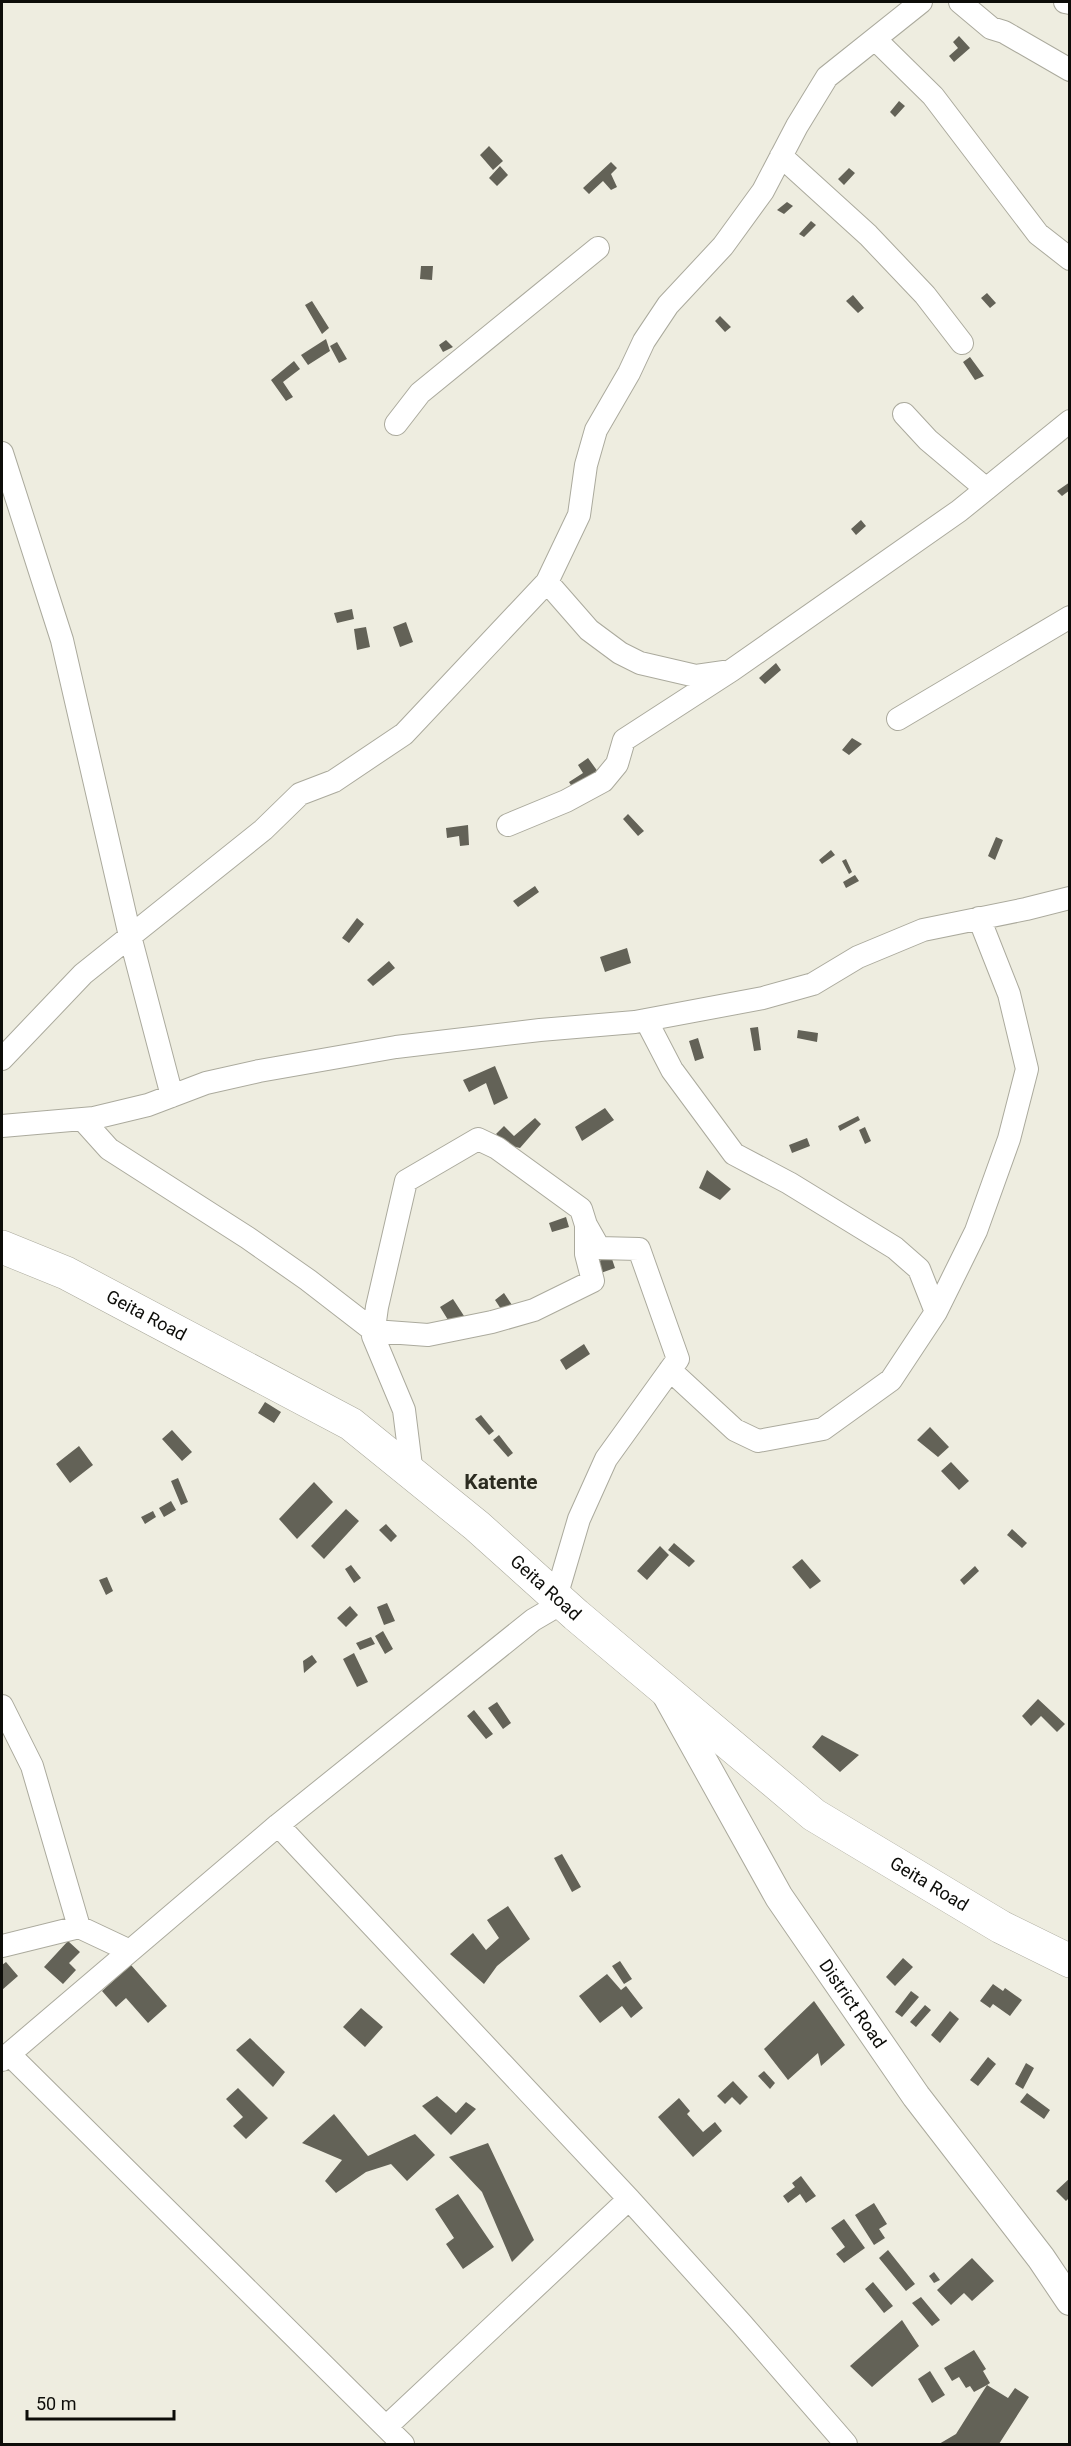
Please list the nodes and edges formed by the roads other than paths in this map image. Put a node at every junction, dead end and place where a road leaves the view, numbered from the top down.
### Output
1 (921, 2) edge
2 (960, 2) edge
3 (1065, 2) edge
4 (1070, 3) edge
5 (875, 39) junction
6 (1070, 70) edge
7 (781, 156) junction
8 (598, 248) dead end
9 (1070, 259) edge
10 (962, 343) dead end
11 (904, 414) dead end
12 (1070, 421) edge
13 (396, 424) dead end
14 (2, 453) edge
15 (985, 488) junction
16 (547, 582) junction
17 (1068, 621) edge
18 (732, 670) junction
19 (898, 719) dead end
20 (508, 825) dead end
21 (1070, 898) edge
22 (979, 918) junction
23 (130, 936) junction
24 (646, 1020) junction
25 (2, 1059) edge
26 (172, 1096) junction
27 (82, 1119) junction
28 (2, 1126) edge
29 (586, 1225) junction
30 (2, 1247) edge
31 (936, 1312) junction
32 (374, 1331) junction
33 (670, 1370) junction
34 (412, 1474) junction
35 (559, 1600) junction
36 (662, 1687) junction
37 (2, 1706) edge
38 (278, 1825) junction
39 (79, 1927) junction
40 (2, 1946) edge
41 (130, 1951) junction
42 (1070, 1961) edge
43 (5, 2057) edge
44 (629, 2199) junction
45 (1070, 2301) edge
46 (386, 2427) junction
47 (403, 2445) edge
48 (846, 2445) edge

1 - 5 street
2 - 6 street
3 - 4 street
5 - 7 street
5 - 9 street
7 - 10 street
7 - 16 street
8 - 13 street
11 - 15 street
12 - 15 street
14 - 23 street
15 - 18 street
16 - 18 street
16 - 23 street
17 - 19 street
18 - 20 street
21 - 22 street
22 - 24 street
22 - 31 street
23 - 25 street
23 - 26 street
24 - 26 street
24 - 31 street
26 - 27 street
27 - 28 street
27 - 32 street
29 - 32 street
29 - 32 street
29 - 33 street
30 - 34 main road, Geita Road
31 - 33 street
32 - 34 street
33 - 35 street
34 - 35 main road, Geita Road
35 - 36 main road, Geita Road
35 - 38 street
36 - 42 main road, Geita Road
36 - 45 street, District Road
37 - 39 street
38 - 41 street
38 - 44 street
39 - 40 street
39 - 41 street
41 - 43 street
43 - 46 street
44 - 46 street
44 - 48 street
46 - 47 street

